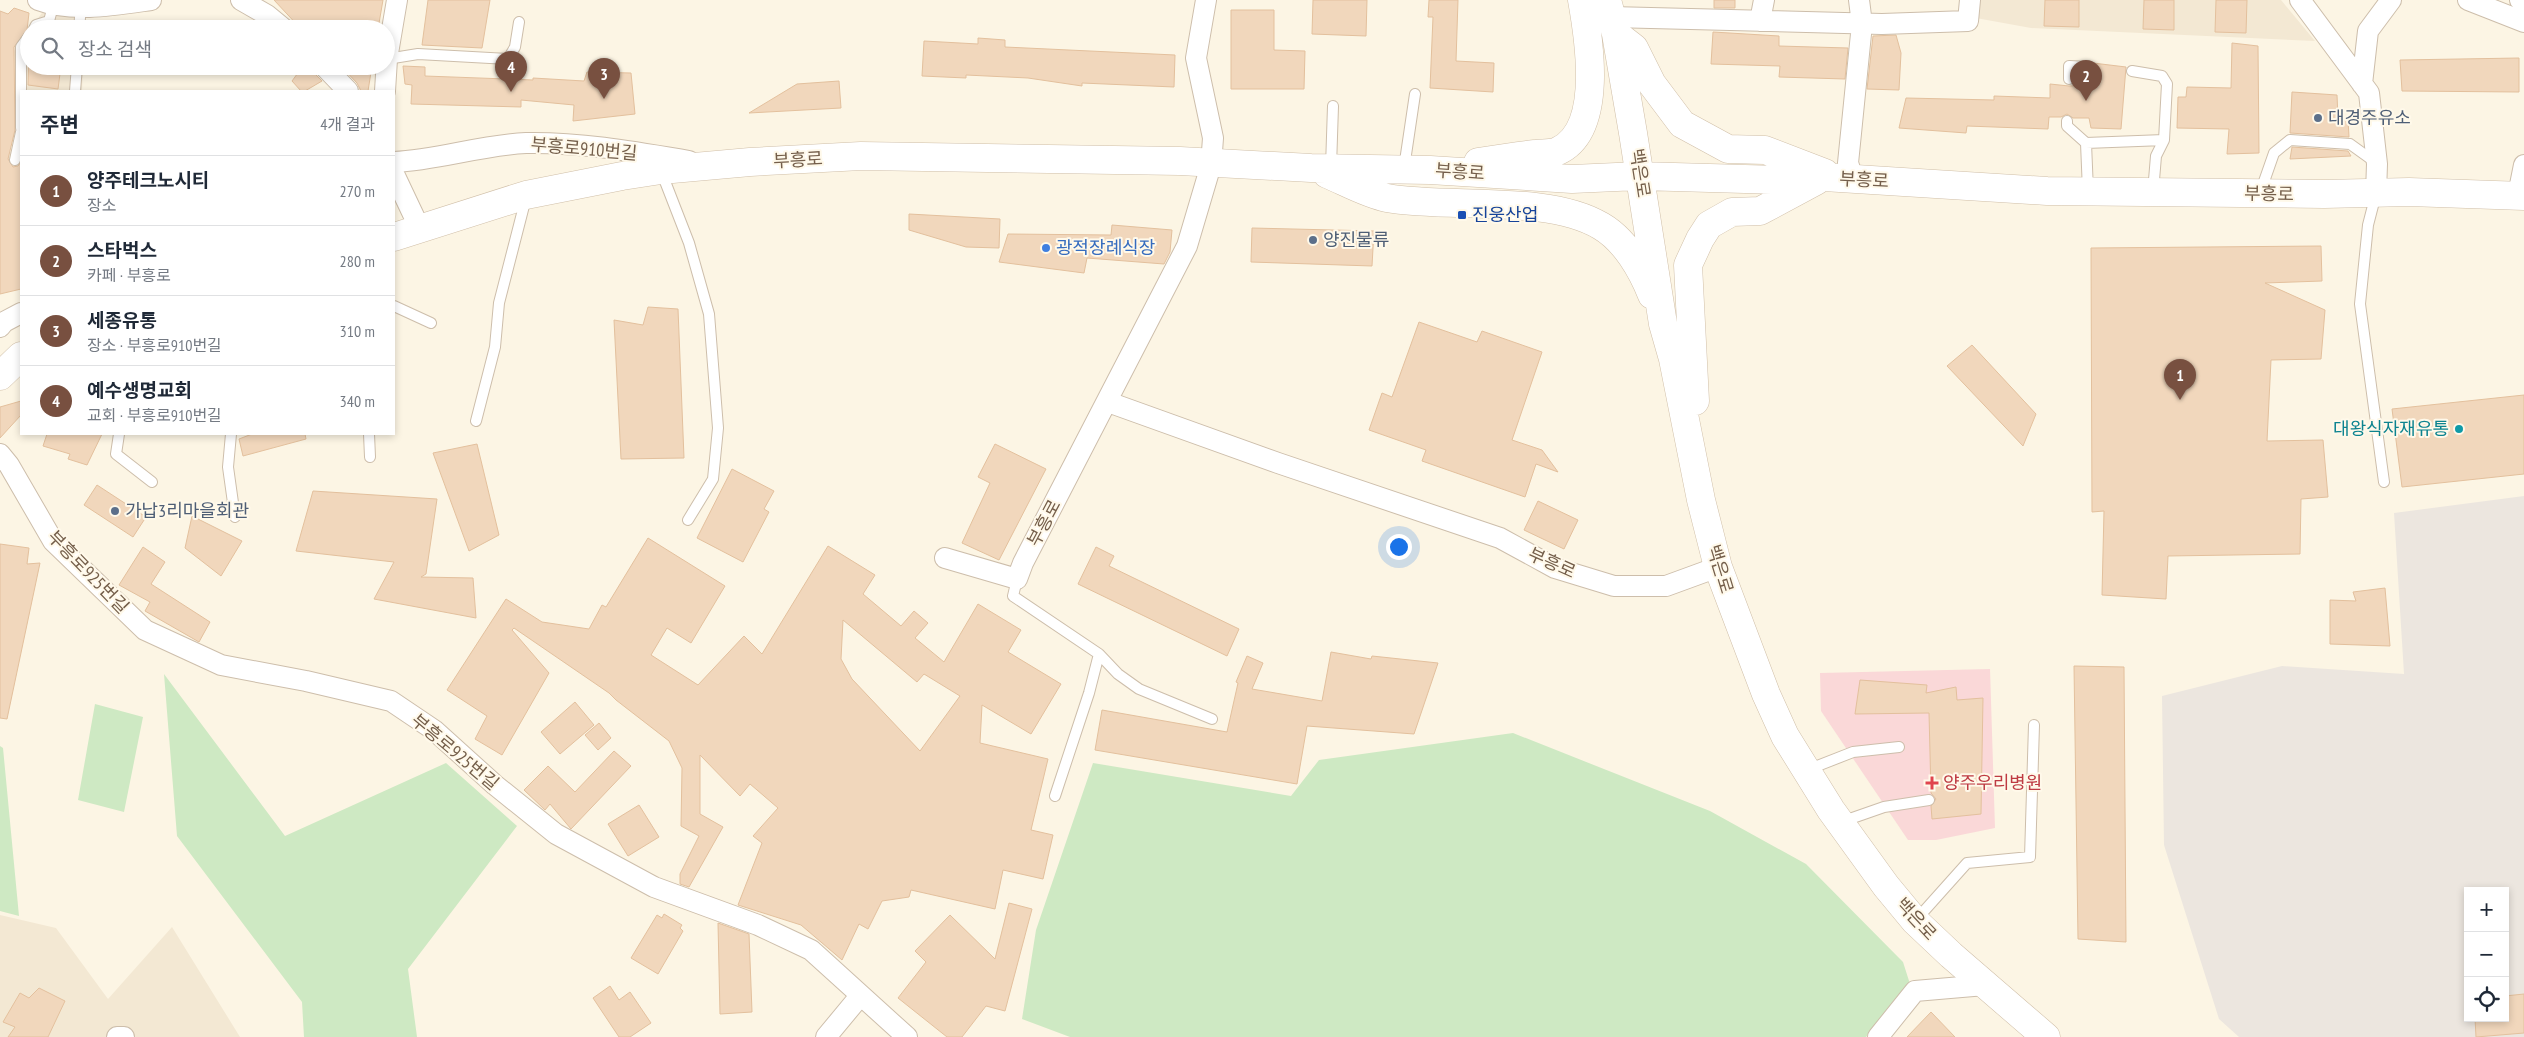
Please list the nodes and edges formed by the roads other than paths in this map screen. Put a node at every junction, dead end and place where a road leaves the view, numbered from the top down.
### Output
1 (151, 0) edge
2 (241, 0) edge
3 (397, 0) edge
4 (1206, 0) edge
5 (1582, 0) edge
6 (1764, 0) edge
7 (1859, 0) edge
8 (1970, 0) edge
9 (2300, 0) edge
10 (2391, 0) edge
11 (2468, 0) edge
12 (2520, 0) edge
13 (2524, 2) edge
14 (45, 3) edge
15 (81, 6) junction
16 (1611, 17) edge
17 (49, 20) edge
18 (80, 20) edge
19 (272, 20) edge
20 (394, 20) edge
21 (1760, 21) junction
22 (519, 22) dead end
23 (2524, 22) edge
24 (1862, 24) junction
25 (395, 58) edge
26 (2088, 68) dead end
27 (2132, 71) dead end
28 (21, 75) edge
29 (76, 75) edge
30 (333, 75) edge
31 (386, 75) edge
32 (2069, 80) dead end
33 (2362, 84) junction
34 (21, 90) edge
35 (75, 90) edge
36 (347, 90) edge
37 (385, 90) edge
38 (1415, 94) dead end
39 (1333, 106) dead end
40 (2068, 121) dead end
41 (20, 137) edge
42 (2164, 140) junction
43 (2086, 143) junction
44 (15, 160) dead end
45 (395, 162) edge
46 (2378, 164) junction
47 (715, 165) junction
48 (1211, 165) junction
49 (2524, 165) edge
50 (1321, 168) junction
51 (661, 170) junction
52 (1417, 170) junction
53 (395, 176) edge
54 (1640, 176) junction
55 (1839, 178) junction
56 (1572, 179) junction
57 (2088, 192) junction
58 (2153, 192) junction
59 (2376, 192) junction
60 (2260, 194) junction
61 (526, 195) junction
62 (2521, 195) edge
63 (1506, 205) junction
64 (420, 229) junction
65 (395, 237) edge
66 (395, 306) edge
67 (20, 314) edge
68 (431, 323) dead end
69 (1662, 324) junction
70 (0, 327) edge
71 (20, 351) edge
72 (20, 357) edge
73 (0, 358) edge
74 (0, 376) edge
75 (1108, 402) junction
76 (476, 421) dead end
77 (119, 435) edge
78 (231, 435) edge
79 (369, 435) edge
80 (0, 454) edge
81 (370, 457) dead end
82 (152, 482) dead end
83 (2384, 482) dead end
84 (1701, 500) junction
85 (235, 517) dead end
86 (688, 520) dead end
87 (945, 558) dead end
88 (1718, 567) junction
89 (1017, 579) junction
90 (1099, 654) junction
91 (1212, 719) dead end
92 (2034, 725) dead end
93 (1899, 748) dead end
94 (1806, 770) junction
95 (1055, 796) dead end
96 (1928, 800) dead end
97 (1840, 823) junction
98 (1915, 921) junction
99 (1984, 985) junction
100 (860, 996) junction
101 (117, 1037) edge
102 (124, 1037) edge
103 (826, 1037) edge
104 (908, 1037) edge
105 (1878, 1037) edge
106 (2046, 1037) edge

1 - 15 street
2 - 19 street
3 - 20 street
4 - 48 street
5 - 52 main road
6 - 21 street
7 - 24 street
8 - 24 street
9 - 33 street
10 - 33 street
11 - 23 street
12 - 13 street
14 - 15 street
14 - 17 lane
15 - 18 lane
16 - 21 street
16 - 54 main road, 백은로
16 - 55 main road
21 - 24 street
22 - 25 lane
24 - 55 street
26 - 32 lane
27 - 42 lane
28 - 34 lane
29 - 35 lane
30 - 36 street
31 - 37 street
33 - 46 street
38 - 52 lane
39 - 50 lane
40 - 43 lane
41 - 44 lane
42 - 43 lane
42 - 58 lane
43 - 57 lane
45 - 47 street, 부흥로910번길
46 - 59 street
46 - 60 lane
47 - 48 main road, 부흥로
47 - 51 main road, 부흥로
48 - 50 main road, 부흥로
48 - 75 street, 부흥로
49 - 62 street, 부흥로
50 - 52 main road, 부흥로
50 - 63 main road
51 - 61 main road, 부흥로
51 - 86 lane
52 - 56 main road, 부흥로
53 - 64 street
54 - 55 main road, 부흥로
54 - 56 main road, 부흥로
54 - 69 main road, 백은로
55 - 57 main road, 부흥로
55 - 84 main road
56 - 63 main road
57 - 58 main road, 부흥로
58 - 60 main road, 부흥로
59 - 60 main road, 부흥로
59 - 62 main road, 부흥로
59 - 83 lane
61 - 64 main road, 부흥로
61 - 76 lane
63 - 69 main road
64 - 65 main road, 부흥로
66 - 68 lane
67 - 70 street
69 - 84 main road, 백은로
71 - 73 main road
72 - 74 main road
75 - 88 street, 부흥로
75 - 89 street, 부흥로
77 - 82 lane
78 - 85 lane
79 - 81 lane
80 - 100 street, 부흥로925번길
84 - 88 main road, 백은로
87 - 89 street
88 - 94 main road, 백은로
89 - 90 lane
90 - 91 lane
90 - 95 lane
92 - 98 lane
93 - 94 lane
94 - 97 main road, 백은로
96 - 97 lane
97 - 98 main road, 백은로
98 - 99 main road, 백은로
99 - 105 street
99 - 106 main road, 백은로
100 - 103 street
100 - 104 street, 부흥로925번길
101 - 102 street

